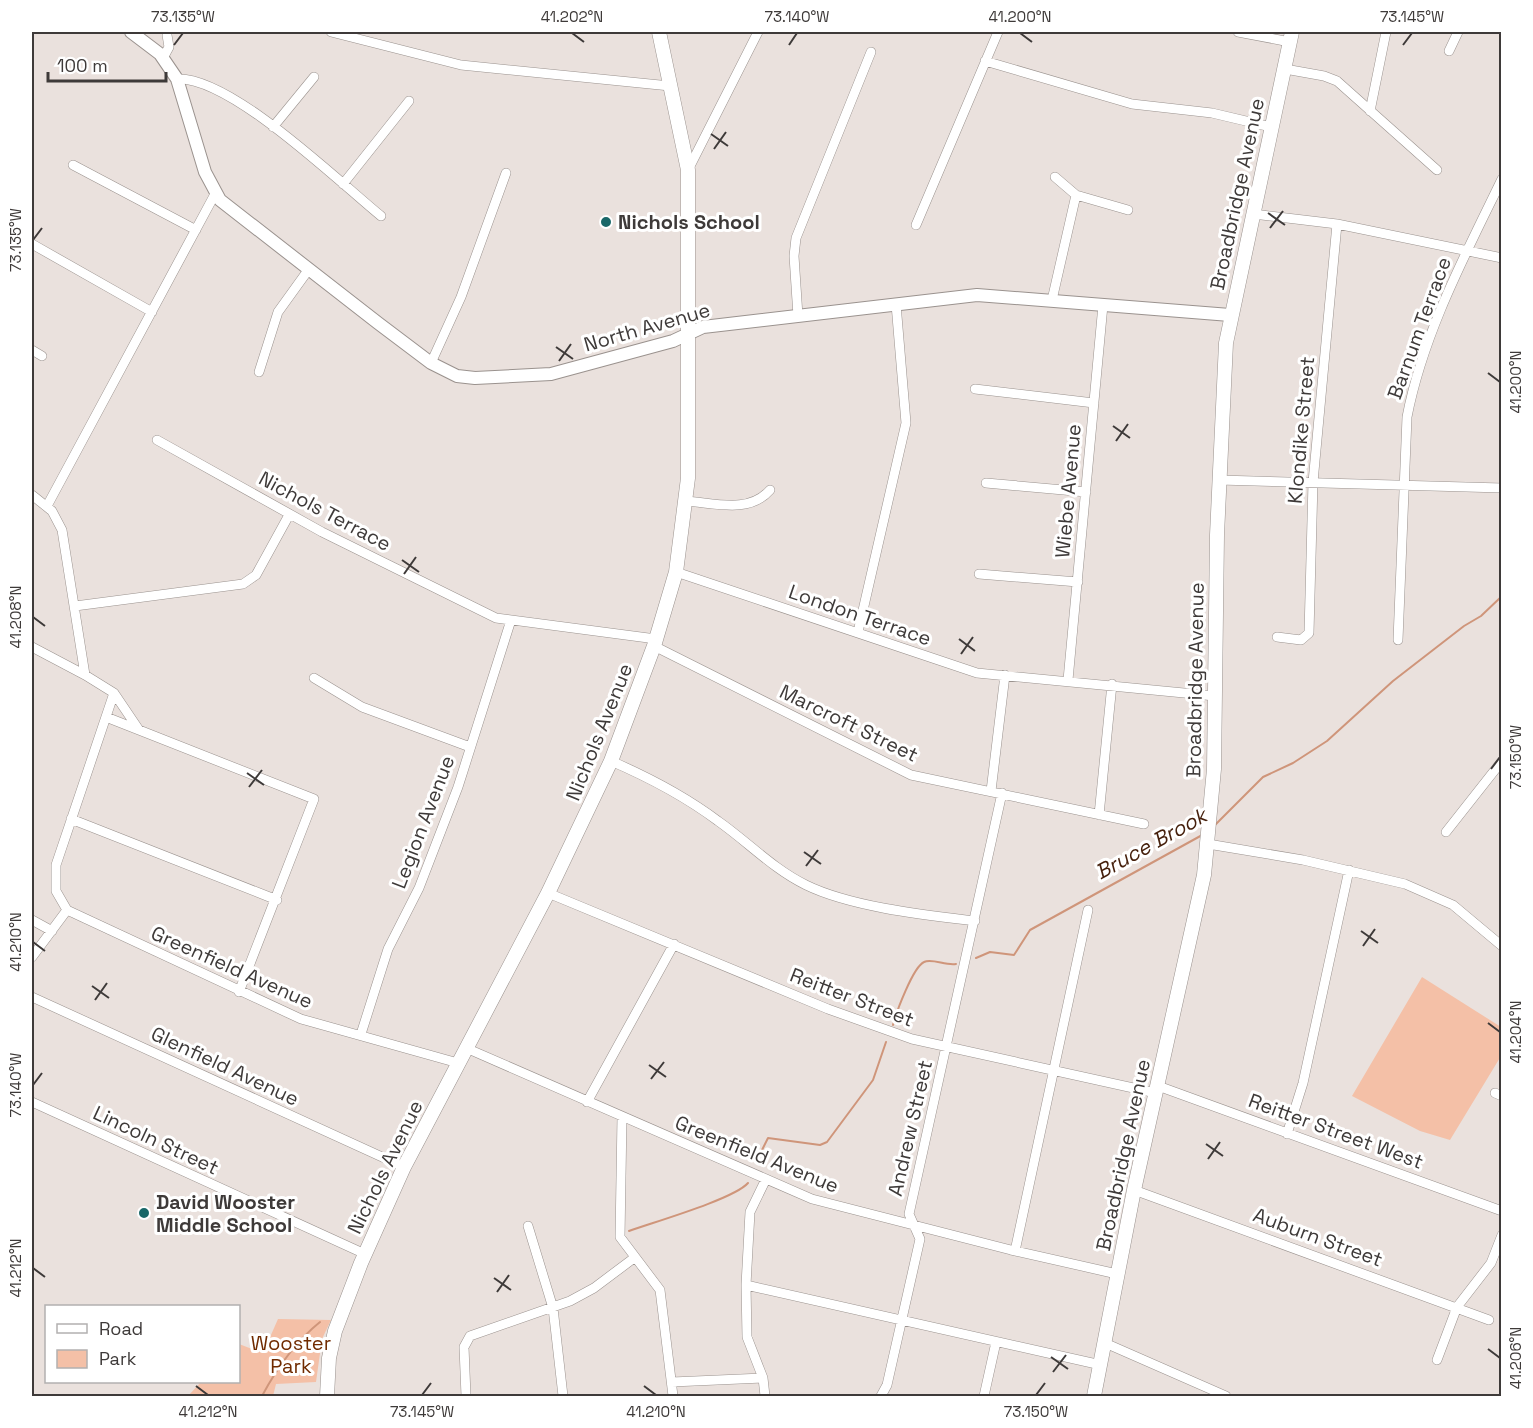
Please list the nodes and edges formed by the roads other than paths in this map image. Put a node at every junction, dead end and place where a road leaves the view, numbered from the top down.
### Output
1 (131, 32) edge
2 (331, 32) edge
3 (659, 32) edge
4 (758, 32) edge
5 (998, 32) edge
6 (1238, 32) edge
7 (1386, 32) edge
8 (1458, 32) edge
9 (168, 33) edge
10 (1291, 37) edge
11 (152, 48) junction
12 (1449, 51) dead end
13 (871, 52) dead end
14 (163, 58) junction
15 (985, 61) junction
16 (1285, 69) junction
17 (314, 77) dead end
18 (177, 79) junction
19 (670, 86) junction
20 (409, 101) dead end
21 (1370, 111) junction
22 (273, 127) junction
23 (1271, 127) junction
24 (73, 165) dead end
25 (688, 170) junction
26 (1437, 170) dead end
27 (506, 173) dead end
28 (1055, 177) dead end
29 (1502, 180) edge
30 (342, 184) junction
31 (215, 194) junction
32 (1076, 195) junction
33 (1128, 210) dead end
34 (1253, 213) junction
35 (381, 216) dead end
36 (1337, 224) junction
37 (916, 225) dead end
38 (196, 230) junction
39 (32, 244) edge
40 (1466, 251) junction
41 (1502, 258) edge
42 (309, 269) junction
43 (1052, 300) junction
44 (896, 304) junction
45 (1103, 305) junction
46 (152, 312) junction
47 (1230, 315) junction
48 (798, 316) junction
49 (690, 332) junction
50 (32, 350) edge
51 (42, 356) dead end
52 (432, 363) junction
53 (259, 372) dead end
54 (975, 389) dead end
55 (1094, 403) junction
56 (157, 440) dead end
57 (1219, 480) junction
58 (1313, 482) junction
59 (986, 483) dead end
60 (1405, 486) junction
61 (1502, 488) edge
62 (770, 490) dead end
63 (1086, 492) junction
64 (32, 495) edge
65 (686, 501) junction
66 (47, 506) junction
67 (289, 515) junction
68 (676, 572) junction
69 (979, 573) dead end
70 (1078, 582) junction
71 (75, 606) junction
72 (511, 620) junction
73 (858, 632) junction
74 (1277, 637) dead end
75 (1398, 640) dead end
76 (655, 642) junction
77 (32, 647) edge
78 (85, 675) junction
79 (1005, 675) junction
80 (314, 678) dead end
81 (1068, 680) junction
82 (1112, 684) junction
83 (114, 693) junction
84 (1215, 696) junction
85 (106, 717) junction
86 (139, 730) junction
87 (470, 747) junction
88 (611, 761) junction
89 (1502, 762) edge
90 (991, 791) junction
91 (1002, 794) junction
92 (1099, 815) junction
93 (71, 819) junction
94 (1144, 824) dead end
95 (1446, 832) dead end
96 (1209, 840) junction
97 (1349, 870) junction
98 (548, 893) junction
99 (277, 900) junction
100 (67, 910) junction
101 (1088, 910) dead end
102 (32, 920) edge
103 (975, 921) junction
104 (52, 931) junction
105 (674, 944) junction
106 (1502, 946) edge
107 (32, 957) edge
108 (239, 992) junction
109 (32, 997) edge
110 (361, 1034) junction
111 (946, 1047) junction
112 (466, 1048) junction
113 (458, 1063) junction
114 (1052, 1071) junction
115 (1157, 1090) junction
116 (32, 1102) edge
117 (587, 1102) junction
118 (622, 1117) junction
119 (1287, 1134) junction
120 (404, 1167) junction
121 (766, 1179) junction
122 (1134, 1190) junction
123 (1502, 1211) edge
124 (528, 1226) dead end
125 (914, 1226) junction
126 (1502, 1235) edge
127 (1015, 1251) junction
128 (365, 1254) junction
129 (634, 1258) junction
130 (1117, 1274) junction
131 (746, 1285) junction
132 (1457, 1307) junction
133 (553, 1308) junction
134 (900, 1318) junction
135 (1489, 1320) dead end
136 (996, 1342) junction
137 (1105, 1342) junction
138 (1437, 1360) dead end
139 (1101, 1365) junction
140 (763, 1378) junction
141 (672, 1382) junction
142 (327, 1396) edge
143 (466, 1396) edge
144 (563, 1396) edge
145 (673, 1396) edge
146 (765, 1396) edge
147 (881, 1396) edge
148 (984, 1396) edge
149 (1094, 1396) edge
150 (1226, 1396) edge

1 - 11 street, North Avenue
2 - 19 street
3 - 19 main road, Nichols Avenue
4 - 25 street
5 - 15 street
6 - 10 street
7 - 21 street
8 - 12 street
9 - 11 street
9 - 14 street
10 - 16 main road, Broadbridge Avenue
11 - 14 street, North Avenue
13 - 48 street
14 - 18 street, North Avenue
15 - 23 street
15 - 37 street
16 - 21 street
16 - 23 main road, Broadbridge Avenue
17 - 22 street
18 - 22 street
18 - 31 street, North Avenue
19 - 25 main road, Nichols Avenue
20 - 30 street
21 - 26 street
22 - 30 street
23 - 34 main road, Broadbridge Avenue
24 - 38 street
25 - 49 main road, Nichols Avenue
27 - 52 street
28 - 32 street
29 - 40 street, Barnum Terrace
30 - 35 street
31 - 38 street
31 - 42 street, North Avenue
32 - 33 street
32 - 43 street
34 - 36 street
34 - 47 main road, Broadbridge Avenue
36 - 40 street
36 - 58 street, Klondike Street
38 - 46 street
39 - 46 street
40 - 41 street
40 - 60 street, Barnum Terrace
42 - 52 street, North Avenue
42 - 53 street
43 - 44 street, North Avenue
43 - 45 street, North Avenue
44 - 48 street, North Avenue
44 - 73 street
45 - 47 street, North Avenue
45 - 55 street, Wiebe Avenue
46 - 66 street
47 - 57 main road, Broadbridge Avenue
48 - 49 street, North Avenue
49 - 52 street, North Avenue
49 - 65 main road, Nichols Avenue
50 - 51 street
54 - 55 street
55 - 63 street, Wiebe Avenue
56 - 67 street, Nichols Terrace
57 - 58 street
57 - 84 main road, Broadbridge Avenue
58 - 60 street
58 - 74 street, Klondike Street
59 - 63 street
60 - 61 street
60 - 75 street, Barnum Terrace
62 - 65 street
63 - 70 street, Wiebe Avenue
64 - 66 street
65 - 68 main road, Nichols Avenue
66 - 71 street
67 - 71 street
67 - 72 street, Nichols Terrace
68 - 73 street, London Terrace
68 - 76 main road, Nichols Avenue
69 - 70 street
70 - 81 street, Wiebe Avenue
71 - 78 street
72 - 76 street, Nichols Terrace
72 - 87 street, Legion Avenue
73 - 79 street, London Terrace
76 - 88 main road, Nichols Avenue
76 - 90 street, Marcroft Street
77 - 78 street
78 - 83 street
79 - 81 street, London Terrace
79 - 90 street
80 - 87 street
81 - 82 street, London Terrace
82 - 84 street, London Terrace
82 - 92 street
83 - 85 street
83 - 86 street
84 - 96 main road, Broadbridge Avenue
85 - 86 street
85 - 93 street
86 - 99 street
87 - 110 street, Legion Avenue
88 - 98 main road, Nichols Avenue
88 - 103 street
89 - 95 street
90 - 91 street, Marcroft Street
91 - 92 street, Marcroft Street
91 - 103 street, Andrew Street
92 - 94 street, Marcroft Street
93 - 99 street
93 - 100 street
96 - 97 street
96 - 115 main road, Broadbridge Avenue
97 - 106 street
97 - 119 street
98 - 105 street, Reitter Street
98 - 112 main road, Nichols Avenue
99 - 108 street
100 - 104 street
100 - 108 street, Greenfield Avenue
101 - 114 street
102 - 104 street
103 - 111 street, Andrew Street
104 - 107 street
105 - 111 street, Reitter Street
105 - 117 street
108 - 110 street, Greenfield Avenue
109 - 120 street, Glenfield Avenue
110 - 113 street, Greenfield Avenue
111 - 114 street, Reitter Street
111 - 125 street, Andrew Street
112 - 113 main road, Nichols Avenue
112 - 117 street, Greenfield Avenue
113 - 120 main road, Nichols Avenue
114 - 115 street, Reitter Street
114 - 127 street
115 - 119 street, Reitter Street West
115 - 122 main road, Broadbridge Avenue
116 - 128 street, Lincoln Street
117 - 118 street, Greenfield Avenue
118 - 121 street, Greenfield Avenue
118 - 129 street
119 - 123 street, Reitter Street West
120 - 128 main road, Nichols Avenue
121 - 125 street, Greenfield Avenue
121 - 131 street
122 - 130 main road, Broadbridge Avenue
122 - 132 street, Auburn Street
124 - 133 street
125 - 127 street, Greenfield Avenue
125 - 134 street, Andrew Street
126 - 132 street
127 - 130 street, Greenfield Avenue
128 - 142 main road, Nichols Avenue
129 - 133 street
129 - 141 street
130 - 137 main road, Broadbridge Avenue
131 - 134 street
131 - 140 street
132 - 135 street, Auburn Street
132 - 138 street
133 - 143 street
133 - 144 street
134 - 136 street
134 - 147 street, Andrew Street
136 - 139 street
136 - 148 street
137 - 139 main road, Broadbridge Avenue
137 - 150 street
139 - 149 main road, Broadbridge Avenue
140 - 141 street
140 - 146 street
141 - 145 street

